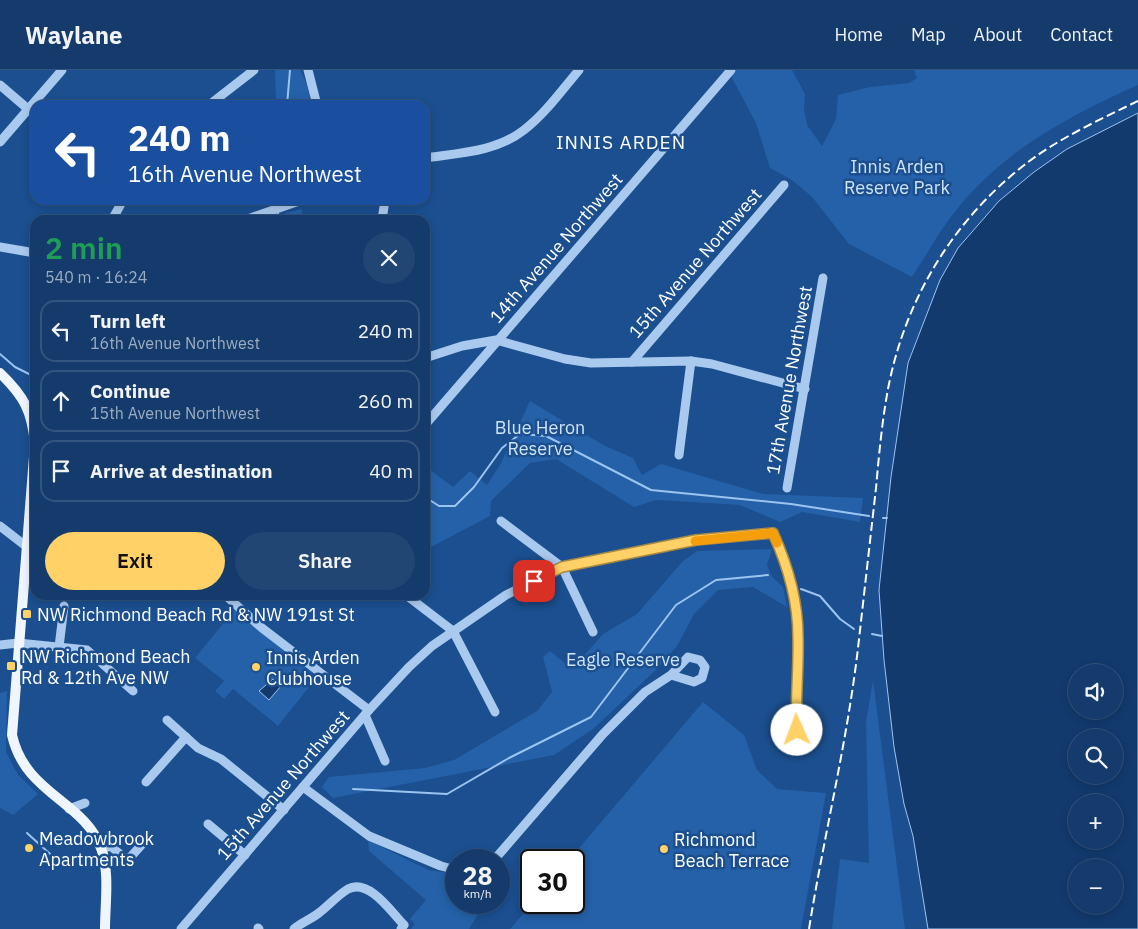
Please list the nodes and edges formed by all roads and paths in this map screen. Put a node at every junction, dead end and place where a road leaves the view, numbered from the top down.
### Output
1 (62, 70) edge
2 (254, 70) edge
3 (308, 70) edge
4 (579, 70) edge
5 (730, 70) edge
6 (0, 85) edge
7 (36, 100) edge
8 (215, 100) edge
9 (317, 100) edge
10 (30, 107) edge
11 (28, 109) junction
12 (0, 142) edge
13 (430, 157) edge
14 (784, 185) dead end
15 (288, 205) edge
16 (260, 215) edge
17 (0, 247) edge
18 (30, 252) edge
19 (823, 278) dead end
20 (496, 340) junction
21 (430, 356) edge
22 (691, 361) junction
23 (632, 362) junction
24 (0, 373) edge
25 (805, 389) junction
26 (30, 415) edge
27 (430, 419) edge
28 (679, 454) dead end
29 (787, 488) dead end
30 (30, 501) edge
31 (501, 521) dead end
32 (0, 526) edge
33 (26, 547) junction
34 (562, 567) junction
35 (231, 600) edge
36 (413, 600) edge
37 (64, 606) dead end
38 (453, 630) junction
39 (593, 632) dead end
40 (18, 643) junction
41 (0, 645) edge
42 (59, 647) junction
43 (671, 675) dead end
44 (133, 691) dead end
45 (495, 712) dead end
46 (367, 713) junction
47 (166, 720) dead end
48 (797, 730) dead end
49 (186, 737) junction
50 (385, 761) dead end
51 (146, 782) dead end
52 (304, 787) junction
53 (69, 809) junction
54 (284, 810) junction
55 (79, 818) junction
56 (208, 824) dead end
57 (145, 841) dead end
58 (101, 849) junction
59 (504, 849) edge
60 (245, 855) junction
61 (445, 867) edge
62 (402, 927) edge
63 (105, 929) edge
64 (181, 929) edge
65 (294, 929) edge

1 - 7 street
2 - 8 street
3 - 9 street
4 - 13 street
5 - 20 street, 14th Avenue Northwest
6 - 11 street
10 - 11 street
11 - 12 street
14 - 23 street, 15th Avenue Northwest
15 - 16 street
17 - 18 street
19 - 25 street, 17th Avenue Northwest
20 - 21 street
20 - 23 street
20 - 27 street, 14th Avenue Northwest
22 - 23 street
22 - 25 street
22 - 28 street
24 - 26 main road
25 - 29 street, 17th Avenue Northwest
30 - 33 main road
31 - 34 street
32 - 33 street
33 - 40 main road
34 - 38 street, 15th Avenue Northwest
34 - 39 street
34 - 48 street, 15th Avenue Northwest
35 - 46 street
36 - 38 street
37 - 42 street
38 - 45 street
38 - 46 street, 15th Avenue Northwest
40 - 41 street
40 - 42 street
40 - 53 main road
42 - 44 street
43 - 59 street
46 - 50 street
46 - 52 street, 15th Avenue Northwest
47 - 49 street
49 - 51 street
49 - 54 street
52 - 54 street, 15th Avenue Northwest
52 - 61 street
53 - 55 main road
53 - 55 street
54 - 60 street, 15th Avenue Northwest
55 - 58 main road
56 - 60 street
57 - 58 street
58 - 63 main road
60 - 64 street, 15th Avenue Northwest
62 - 65 street

